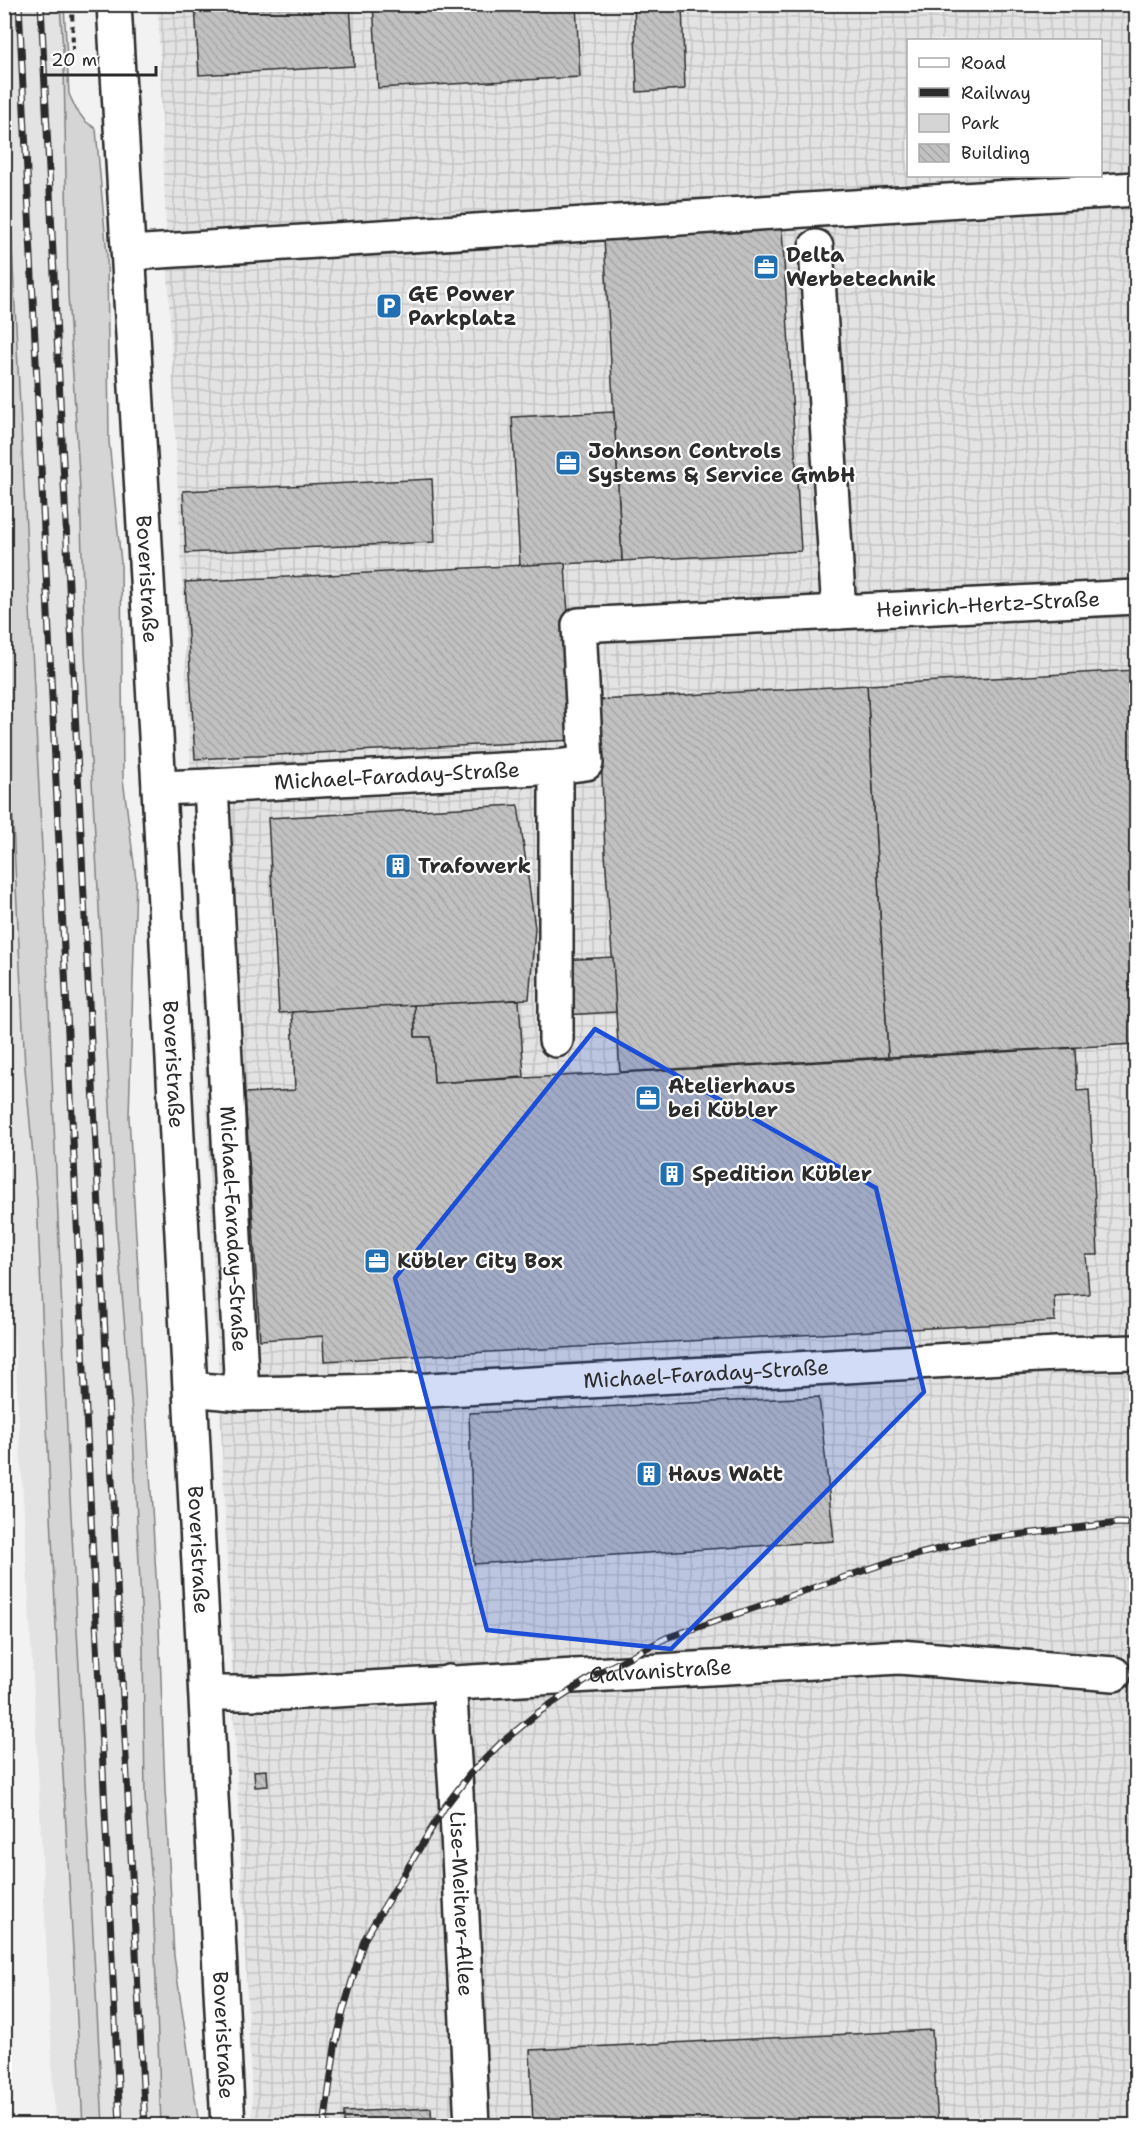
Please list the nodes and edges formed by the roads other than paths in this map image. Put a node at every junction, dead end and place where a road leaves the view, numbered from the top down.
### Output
1 (114, 4) edge
2 (1137, 189) edge
3 (816, 247) dead end
4 (129, 253) junction
5 (1137, 597) edge
6 (839, 612) junction
7 (579, 625) joint
8 (556, 767) junction
9 (211, 786) junction
10 (159, 788) junction
11 (556, 1041) dead end
12 (1137, 1352) edge
13 (191, 1389) junction
14 (242, 1394) junction
15 (1114, 1674) dead end
16 (449, 1682) junction
17 (207, 1693) junction
18 (228, 2126) edge
19 (472, 2126) edge

1 - 4 main road, Boveristraße
2 - 4 main road
3 - 6 main road
4 - 10 main road, Boveristraße
5 - 6 main road, Heinrich-Hertz-Straße
6 - 7 main road, Heinrich-Hertz-Straße
7 - 8 main road, Michael-Faraday-Straße
8 - 9 main road, Michael-Faraday-Straße
8 - 11 main road
9 - 10 main road
9 - 14 main road, Michael-Faraday-Straße
10 - 13 main road, Boveristraße
12 - 14 main road, Michael-Faraday-Straße
13 - 14 main road
13 - 17 main road, Boveristraße
15 - 16 main road, Galvanistraße
16 - 17 main road, Galvanistraße
16 - 19 main road, Lise-Meitner-Allee
17 - 18 main road, Boveristraße

